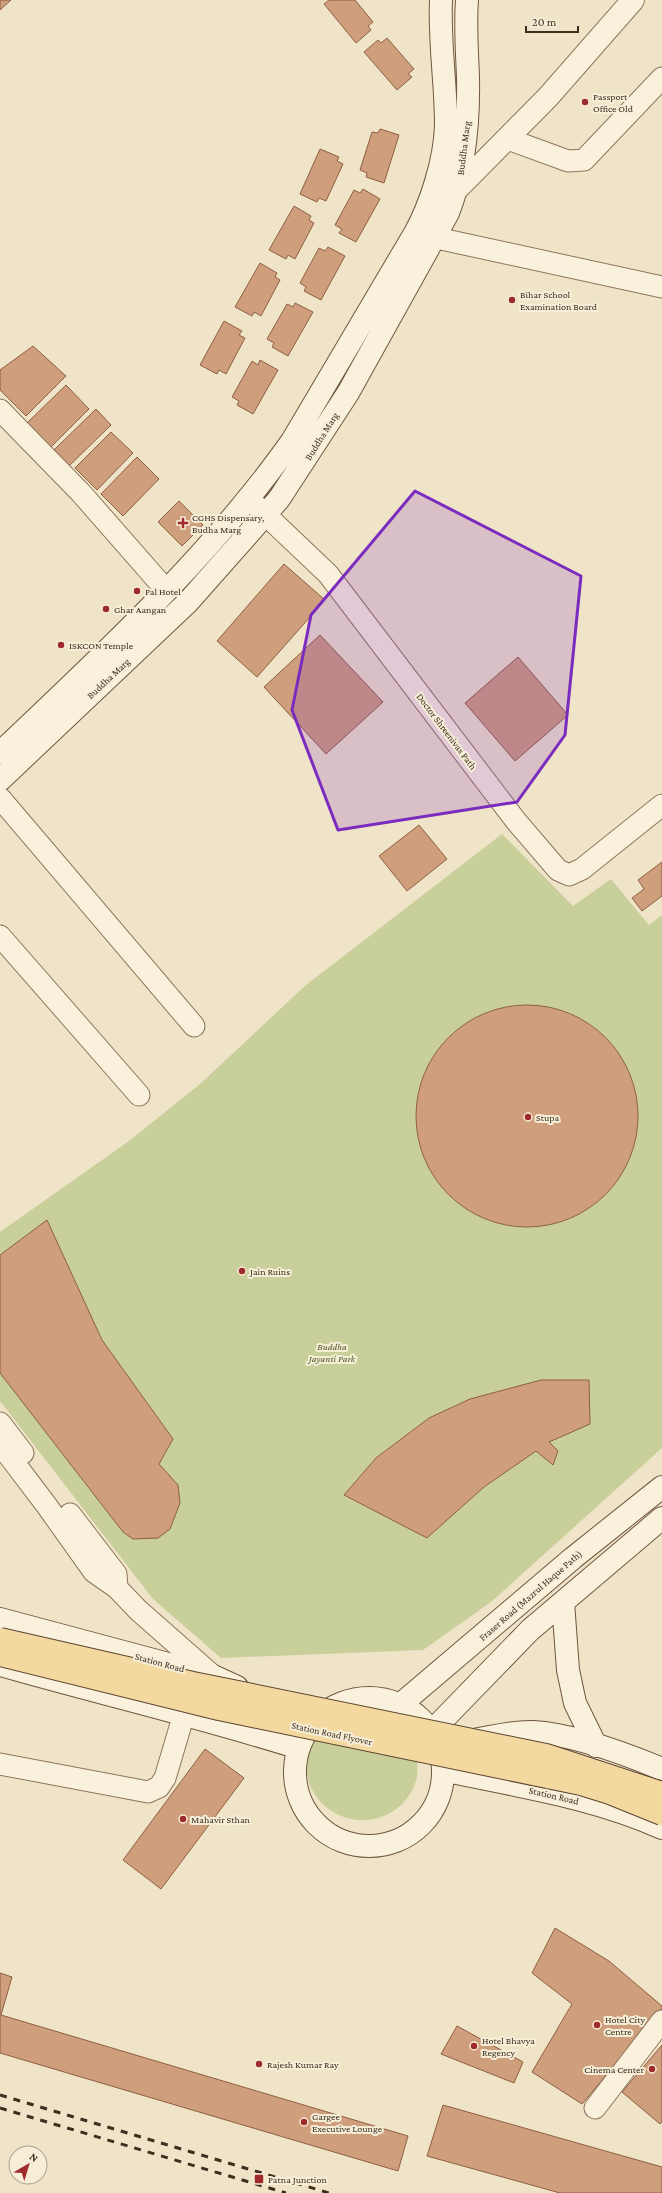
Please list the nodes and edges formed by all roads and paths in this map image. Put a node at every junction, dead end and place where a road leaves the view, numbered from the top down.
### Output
1 (441, 0) edge
2 (467, 0) edge
3 (633, 0) edge
4 (662, 78) edge
5 (508, 139) junction
6 (456, 190) junction
7 (425, 235) junction
8 (662, 287) edge
9 (0, 410) edge
10 (248, 498) junction
11 (266, 514) junction
12 (166, 590) junction
13 (0, 753) edge
14 (0, 780) edge
15 (0, 798) edge
16 (662, 805) edge
17 (0, 936) edge
18 (194, 1026) dead end
19 (140, 1095) dead end
20 (0, 1423) edge
21 (0, 1444) edge
22 (662, 1487) edge
23 (662, 1518) edge
24 (117, 1588) junction
25 (563, 1602) junction
26 (0, 1619) edge
27 (0, 1639) edge
28 (0, 1655) edge
29 (0, 1665) edge
30 (213, 1676) junction
31 (400, 1705) junction
32 (184, 1714) junction
33 (314, 1722) junction
34 (435, 1738) junction
35 (596, 1746) junction
36 (299, 1748) junction
37 (0, 1764) edge
38 (662, 1769) edge
39 (443, 1770) junction
40 (662, 1792) edge
41 (662, 1814) edge
42 (662, 1828) edge
43 (662, 2020) edge
44 (595, 2108) dead end

1 - 7 main road, Buddha Marg
2 - 6 main road, Buddha Marg
3 - 5 main road
4 - 5 street
5 - 6 main road
6 - 7 main road, Buddha Marg
7 - 8 street
7 - 10 main road, Buddha Marg
7 - 11 main road, Buddha Marg
9 - 12 street
10 - 11 street, Doctor Shreenivas Path
10 - 12 main road, Buddha Marg
11 - 14 main road, Buddha Marg
11 - 16 street, Doctor Shreenivas Path
12 - 13 main road, Buddha Marg
15 - 18 street
17 - 19 street
20 - 24 street
21 - 24 street
22 - 31 main road, Fraser Road (Mazrul Haque Path)
23 - 25 main road
24 - 30 street
25 - 34 main road
25 - 35 main road
26 - 30 main road, Station Road
27 - 40 main road, bridge
28 - 41 main road, Station Road Flyover, bridge
29 - 32 main road
30 - 33 main road, Station Road
31 - 33 main road
31 - 34 main road
32 - 36 main road
32 - 37 street
33 - 36 main road
34 - 35 main road
34 - 39 main road
35 - 38 main road
36 - 39 main road
39 - 42 main road, Station Road
43 - 44 street

